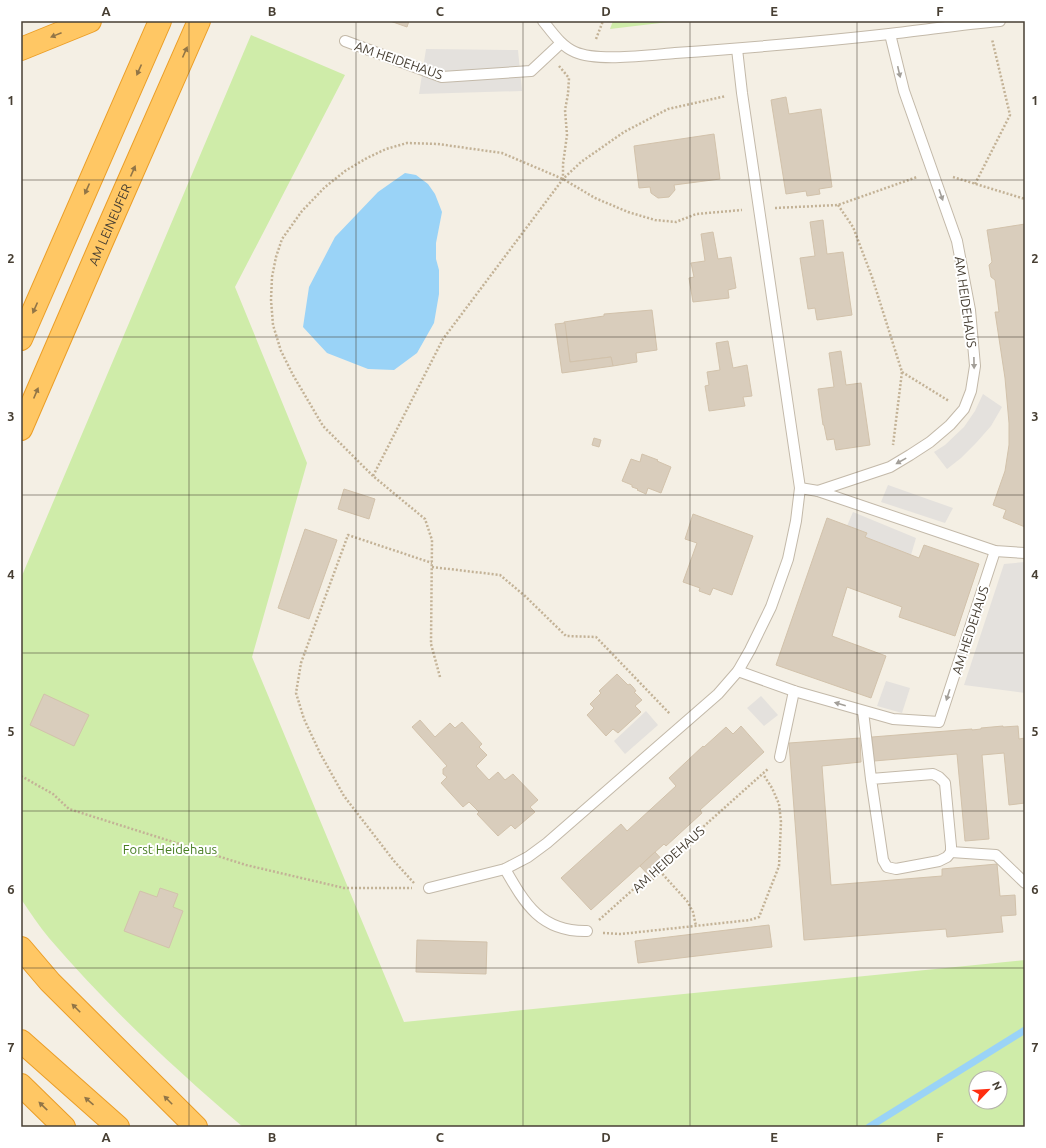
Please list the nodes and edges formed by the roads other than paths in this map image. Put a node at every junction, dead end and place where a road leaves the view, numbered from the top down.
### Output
1 (90, 21) edge
2 (160, 21) edge
3 (199, 21) edge
4 (543, 21) edge
5 (1000, 21) edge
6 (977, 22) edge
7 (988, 22) edge
8 (890, 34) junction
9 (345, 41) dead end
10 (561, 43) junction
11 (21, 49) edge
12 (737, 49) junction
13 (21, 339) edge
14 (21, 429) edge
15 (800, 488) junction
16 (818, 491) junction
17 (995, 551) junction
18 (1025, 553) edge
19 (738, 670) junction
20 (794, 691) junction
21 (863, 711) junction
22 (780, 757) road end
23 (871, 779) junction
24 (951, 852) junction
25 (504, 869) junction
26 (1025, 883) edge
27 (424, 888) road end
28 (586, 931) road end
29 (21, 948) edge
30 (21, 1041) edge
31 (21, 1085) edge
32 (64, 1127) edge
33 (118, 1127) edge
34 (196, 1127) edge

1 -> 11 highway
2 -> 13 highway
14 -> 3 highway, AM LEINEUFER
4 - 10 lane
5 - 7 lane
6 - 7 lane
6 - 8 lane
8 - 12 lane
8 -> 16 lane, AM HEIDEHAUS
9 - 10 lane, AM HEIDEHAUS
10 - 12 lane
12 - 15 lane
15 - 16 lane, AM HEIDEHAUS
15 - 19 lane
16 - 17 lane, AM HEIDEHAUS
17 - 18 lane
17 -> 21 lane, AM HEIDEHAUS
19 - 20 lane, AM HEIDEHAUS
19 - 25 lane
21 -> 20 lane, AM HEIDEHAUS
20 - 22 lane
21 - 23 lane
23 - 24 lane
23 - 24 lane
24 - 26 lane
25 - 27 lane
25 - 28 lane
34 -> 29 highway
33 -> 30 highway
32 -> 31 highway

